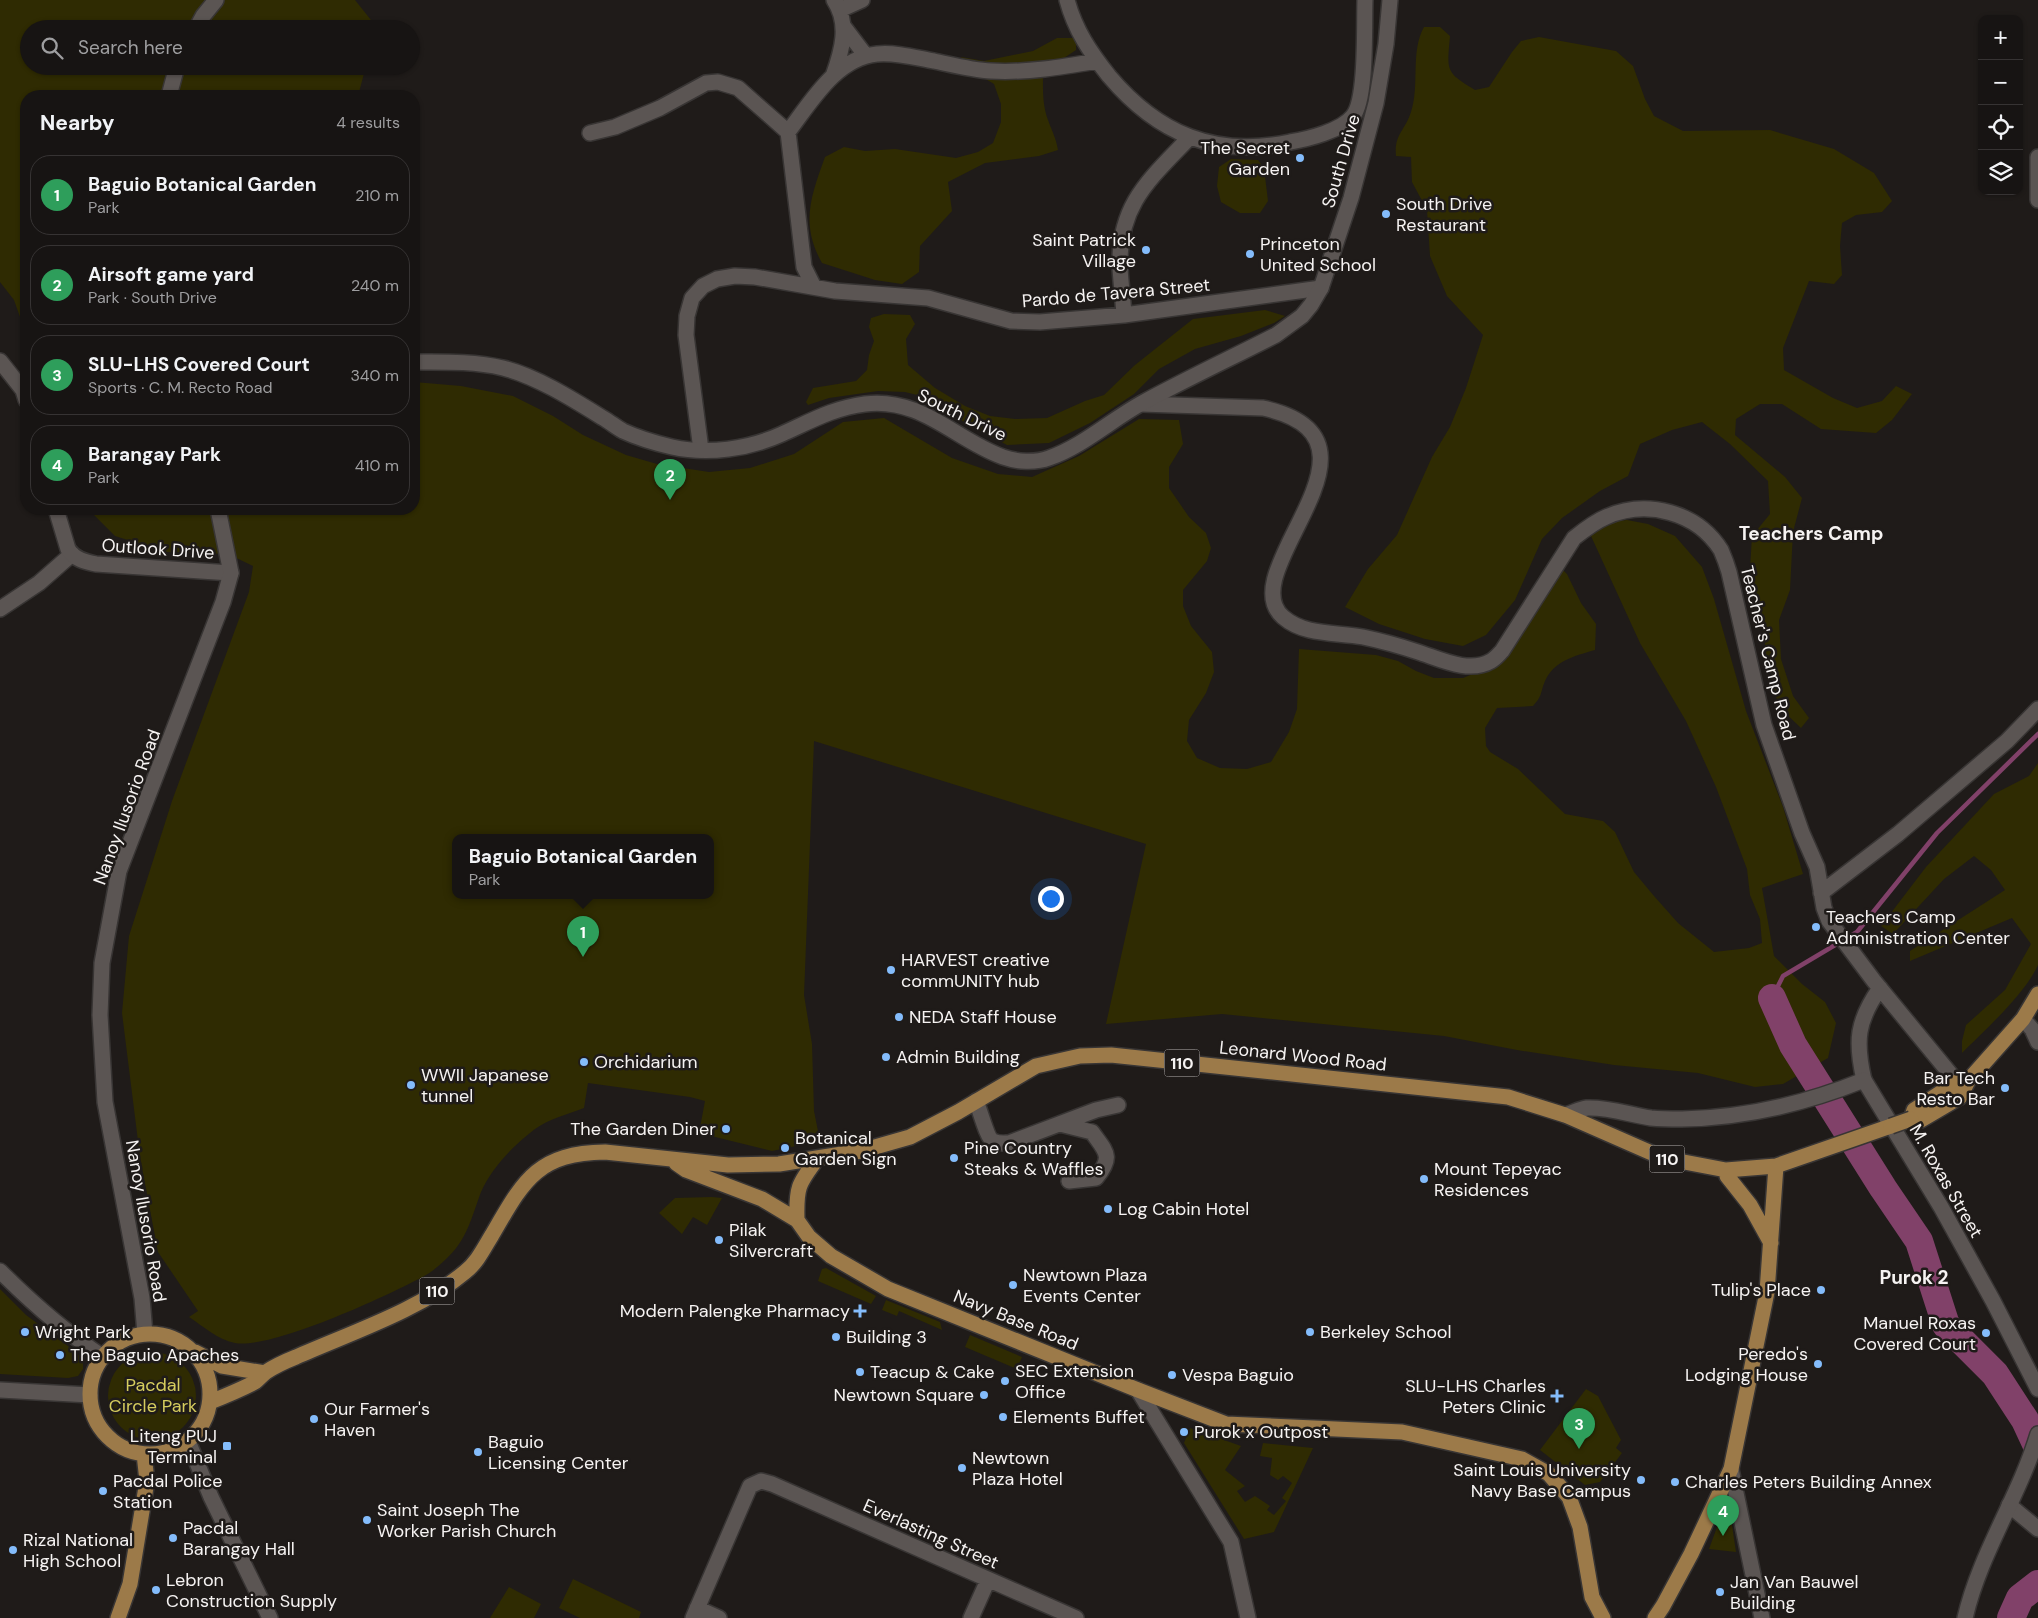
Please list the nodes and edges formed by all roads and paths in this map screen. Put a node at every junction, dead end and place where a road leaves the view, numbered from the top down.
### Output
1 (216, 0) edge
2 (862, 0) edge
3 (1067, 0) edge
4 (1365, 0) edge
5 (1390, 0) edge
6 (837, 5) edge
7 (201, 20) edge
8 (844, 27) junction
9 (866, 56) junction
10 (1097, 61) junction
11 (175, 75) edge
12 (833, 76) junction
13 (171, 90) edge
14 (788, 132) junction
15 (590, 133) dead end
16 (1189, 138) junction
17 (2038, 157) edge
18 (2038, 200) edge
19 (804, 267) junction
20 (798, 284) junction
21 (814, 287) junction
22 (1321, 288) junction
23 (1124, 314) junction
24 (0, 361) edge
25 (420, 362) edge
26 (20, 386) edge
27 (1141, 404) junction
28 (701, 450) junction
29 (58, 515) edge
30 (219, 515) edge
31 (72, 554) junction
32 (232, 573) junction
33 (0, 609) edge
34 (2038, 710) edge
35 (1821, 893) junction
36 (1880, 988) junction
37 (2038, 994) edge
38 (2023, 1018) junction
39 (2038, 1042) edge
40 (1864, 1080) junction
41 (1962, 1081) junction
42 (976, 1101) junction
43 (1118, 1105) dead end
44 (1565, 1116) junction
45 (1060, 1124) junction
46 (669, 1159) junction
47 (817, 1159) junction
48 (1778, 1165) junction
49 (1726, 1170) junction
50 (1069, 1181) dead end
51 (797, 1220) junction
52 (1771, 1243) junction
53 (0, 1271) edge
54 (145, 1334) junction
55 (193, 1351) junction
56 (102, 1357) junction
57 (265, 1373) junction
58 (2038, 1389) edge
59 (0, 1390) edge
60 (1138, 1390) junction
61 (90, 1395) junction
62 (210, 1402) junction
63 (2038, 1434) edge
64 (188, 1441) junction
65 (144, 1454) junction
66 (1731, 1469) junction
67 (2009, 1504) junction
68 (2038, 1529) edge
69 (988, 1580) junction
70 (695, 1613) edge
71 (118, 1618) edge
72 (270, 1618) edge
73 (719, 1618) edge
74 (970, 1618) edge
75 (1076, 1618) edge
76 (1248, 1618) edge
77 (1603, 1618) edge
78 (1655, 1618) edge
79 (1762, 1618) edge
80 (1966, 1618) edge

1 - 7 street
2 - 6 street
3 - 10 street
4 - 16 street
5 - 22 street, South Drive
6 - 8 street
8 - 9 street
8 - 12 street
9 - 10 street
9 - 12 street
10 - 16 street
11 - 13 street
12 - 14 street
14 - 15 street
14 - 19 street
16 - 23 street
17 - 18 street
19 - 20 street
19 - 21 street
20 - 21 street, Pardo de Tavera Street
20 - 28 street, Pardo de Tavera Street
21 - 23 street, Pardo de Tavera Street
22 - 23 street, Pardo de Tavera Street
22 - 27 street, South Drive
24 - 26 street
25 - 28 street, South Drive
27 - 28 street, South Drive
27 - 35 street, Teacher's Camp Road
29 - 31 street
30 - 32 street, Nanoy Ilusorio Road
31 - 32 street, Outlook Drive
31 - 33 street
32 - 54 street, Nanoy Ilusorio Road
34 - 35 street
35 - 36 street, Teacher's Camp Road
36 - 40 street, M. Roxas Street
36 - 41 street, Teacher's Camp Road
37 - 38 main road, Leonard Wood Road / 110
38 - 39 street
38 - 41 main road, Leonard Wood Road / 110
40 - 44 street
40 - 58 street, M. Roxas Street
41 - 48 main road, Leonard Wood Road / 110, bridge
42 - 44 main road, Leonard Wood Road / 110
42 - 45 street
42 - 47 main road, Leonard Wood Road / 110
43 - 45 street
44 - 49 main road, Leonard Wood Road / 110
45 - 50 street
46 - 47 main road, Leonard Wood Road / 110
46 - 51 main road, Navy Base Road
46 - 57 main road, Leonard Wood Road / 110
47 - 51 main road
48 - 49 main road, Leonard Wood Road / 110
48 - 52 main road
49 - 52 main road
51 - 60 main road, Navy Base Road
52 - 66 main road
53 - 56 street
54 - 55 main road
54 - 56 main road
55 - 57 main road
55 - 62 main road
56 - 61 main road
57 - 62 main road, Leonard Wood Road / 110
59 - 61 street
60 - 76 street
60 - 77 main road, Navy Base Road
61 - 65 main road
62 - 64 main road
63 - 67 street
64 - 65 main road
64 - 72 street
65 - 71 main road
66 - 78 main road
66 - 79 street
67 - 68 street
67 - 80 street
69 - 70 street, Everlasting Street
69 - 74 street
69 - 75 street, Everlasting Street
70 - 73 street

